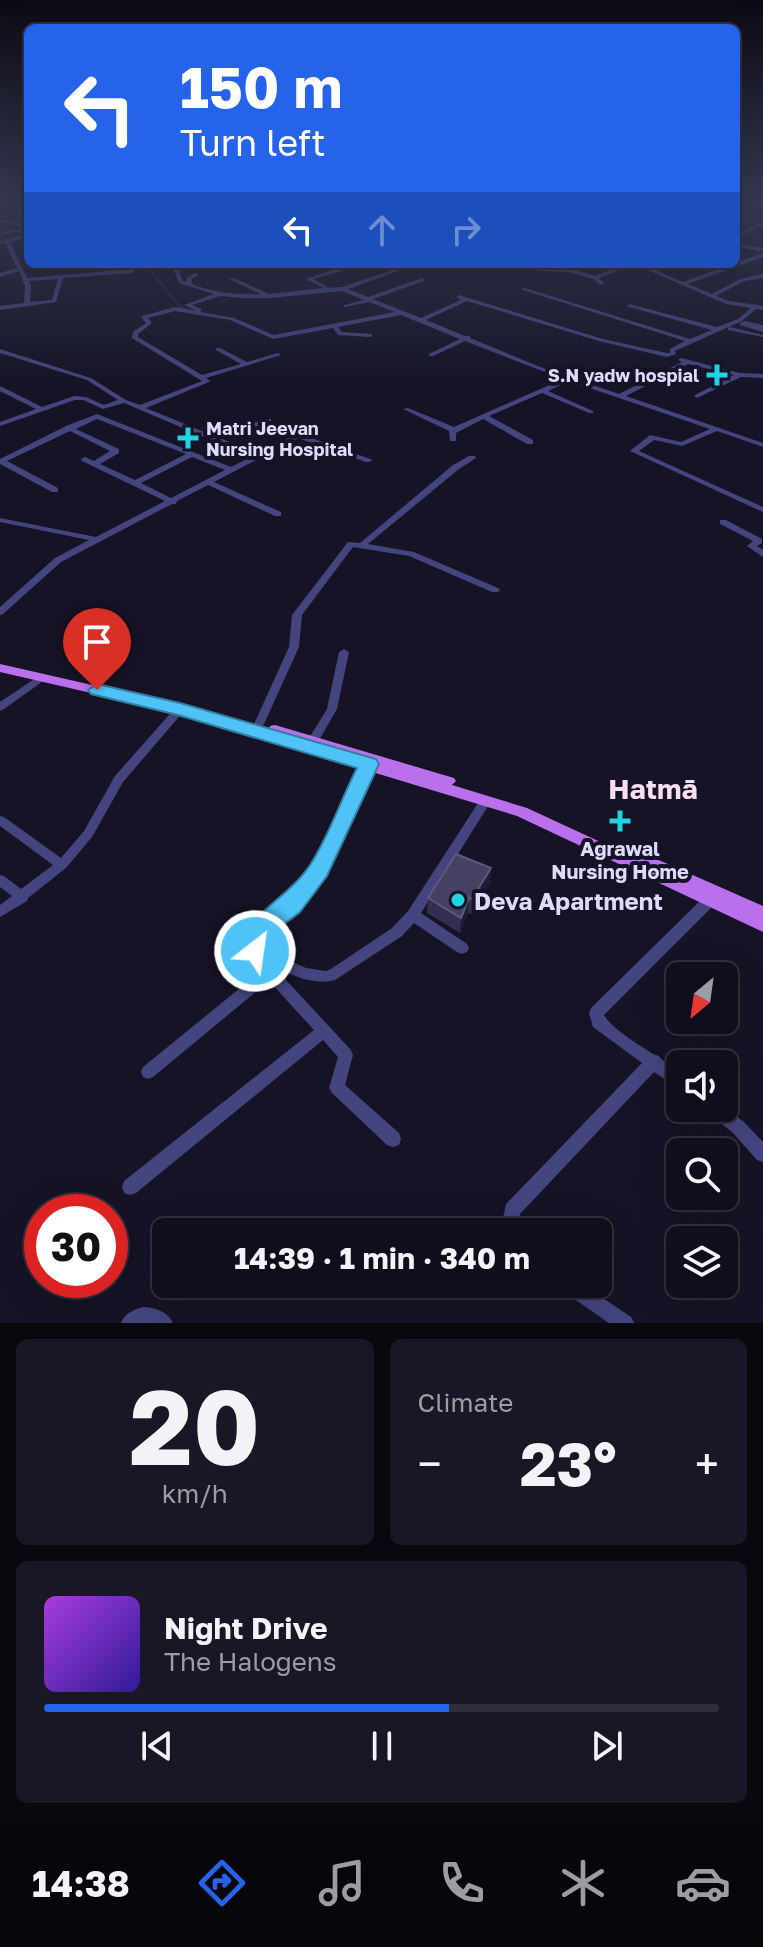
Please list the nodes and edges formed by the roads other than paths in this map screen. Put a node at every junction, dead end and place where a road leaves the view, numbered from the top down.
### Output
1 (18, 264) edge
2 (91, 268) edge
3 (183, 268) edge
4 (388, 268) edge
5 (405, 268) edge
6 (457, 268) edge
7 (623, 268) edge
8 (644, 268) edge
9 (724, 268) edge
10 (21, 269) junction
11 (339, 270) dead end
12 (401, 270) junction
13 (132, 271) dead end
14 (92, 273) junction
15 (0, 275) edge
16 (196, 275) dead end
17 (61, 276) junction
18 (763, 276) edge
19 (595, 278) junction
20 (232, 279) dead end
21 (25, 280) junction
22 (422, 280) dead end
23 (601, 283) dead end
24 (683, 284) junction
25 (189, 285) junction
26 (331, 289) junction
27 (343, 289) junction
28 (523, 289) dead end
29 (218, 295) junction
30 (272, 296) junction
31 (712, 296) junction
32 (369, 299) junction
33 (27, 303) junction
34 (346, 306) dead end
35 (629, 306) dead end
36 (0, 308) edge
37 (754, 308) junction
38 (763, 308) edge
39 (400, 313) junction
40 (226, 315) dead end
41 (420, 321) junction
42 (334, 325) junction
43 (717, 329) junction
44 (730, 329) dead end
45 (370, 335) dead end
46 (468, 337) junction
47 (763, 337) edge
48 (690, 341) junction
49 (218, 349) dead end
50 (0, 351) edge
51 (673, 354) junction
52 (278, 355) dead end
53 (431, 355) dead end
54 (685, 363) junction
55 (246, 364) junction
56 (740, 375) junction
57 (763, 376) edge
58 (202, 377) junction
59 (568, 379) junction
60 (0, 388) edge
61 (543, 391) junction
62 (620, 396) junction
63 (697, 396) dead end
64 (124, 401) junction
65 (140, 408) junction
66 (41, 409) junction
67 (406, 409) dead end
68 (591, 412) dead end
69 (485, 417) junction
70 (268, 421) dead end
71 (0, 424) edge
72 (69, 428) junction
73 (454, 430) junction
74 (714, 430) junction
75 (214, 438) junction
76 (453, 439) dead end
77 (530, 442) dead end
78 (763, 445) edge
79 (192, 454) junction
80 (256, 456) junction
81 (472, 458) dead end
82 (85, 459) dead end
83 (369, 460) dead end
84 (94, 464) junction
85 (231, 470) junction
86 (135, 483) junction
87 (209, 483) junction
88 (55, 490) dead end
89 (173, 502) junction
90 (763, 510) edge
91 (278, 514) dead end
92 (0, 520) edge
93 (723, 522) dead end
94 (95, 539) junction
95 (363, 544) junction
96 (763, 554) edge
97 (495, 590) dead end
98 (0, 612) edge
99 (344, 652) dead end
100 (0, 665) edge
101 (42, 677) junction
102 (0, 707) edge
103 (180, 709) junction
104 (259, 724) junction
105 (312, 743) junction
106 (369, 764) junction
107 (486, 800) junction
108 (0, 820) edge
109 (62, 865) junction
110 (0, 880) edge
111 (22, 897) junction
112 (710, 900) junction
113 (0, 912) edge
114 (763, 913) edge
115 (413, 915) junction
116 (763, 925) edge
117 (462, 948) dead end
118 (255, 951) junction
119 (270, 972) junction
120 (324, 1031) junction
121 (654, 1061) junction
122 (666, 1071) edge
123 (148, 1072) dead end
124 (731, 1122) edge
125 (393, 1139) dead end
126 (763, 1154) edge
127 (130, 1187) dead end
128 (511, 1218) edge
129 (588, 1298) edge
130 (130, 1323) edge
131 (164, 1323) edge
132 (625, 1323) edge

1 - 10 street
2 - 14 street
3 - 25 street
4 - 12 street
5 - 12 street
6 - 19 street
7 - 19 street
8 - 24 street
9 - 24 street
10 - 15 street
10 - 21 street
11 - 26 street
12 - 27 street
13 - 14 street
14 - 17 street
16 - 25 street
17 - 21 street
17 - 33 street
18 - 31 street
19 - 23 street
20 - 30 street
21 - 33 street
22 - 32 street
24 - 31 street
25 - 29 street
26 - 27 street
26 - 30 street
27 - 32 street
28 - 48 street
29 - 30 street
29 - 40 street
31 - 37 street
32 - 34 street
32 - 39 street
33 - 36 street
35 - 43 street
37 - 38 street
37 - 43 street
39 - 41 street
39 - 42 street
41 - 46 street
41 - 51 street
42 - 45 street
42 - 58 street
43 - 48 street
44 - 47 street
46 - 53 street
46 - 59 street
48 - 51 street
49 - 55 street
50 - 64 street
51 - 54 street
52 - 55 street
54 - 56 street
54 - 62 street
55 - 58 street
56 - 57 street
56 - 63 street
58 - 65 street
59 - 61 street
59 - 62 street
60 - 66 street
61 - 68 street
61 - 69 street
62 - 74 street
64 - 65 street
64 - 66 street
65 - 75 street
66 - 71 street
67 - 73 street
69 - 73 street
69 - 77 street
70 - 75 street
72 - 79 street
72 - 84 street
72 - 88 street
73 - 76 street
74 - 78 street
74 - 90 street
75 - 80 street
79 - 85 street
79 - 86 street
80 - 83 street
80 - 85 street
81 - 95 street
82 - 84 street
84 - 86 street
85 - 87 street
86 - 89 street
87 - 89 street
87 - 91 street
89 - 94 street
92 - 94 street
93 - 96 street
94 - 98 street
95 - 97 street
95 - 104 street
99 - 105 street
100 - 101 main road
100 - 104 main road
101 - 102 street
101 - 103 main road
103 - 105 main road
103 - 109 street
104 - 105 main road
105 - 106 main road
105 - 114 main road
106 - 107 main road
106 - 118 street
107 - 112 main road
107 - 115 street
108 - 109 street
109 - 111 street
110 - 111 street
111 - 113 street
112 - 116 main road
112 - 121 street
115 - 117 street
115 - 118 street
118 - 119 street
119 - 120 street
119 - 123 street
120 - 125 street
120 - 127 street
121 - 122 street
121 - 128 street
124 - 126 street
129 - 132 street
130 - 131 street

